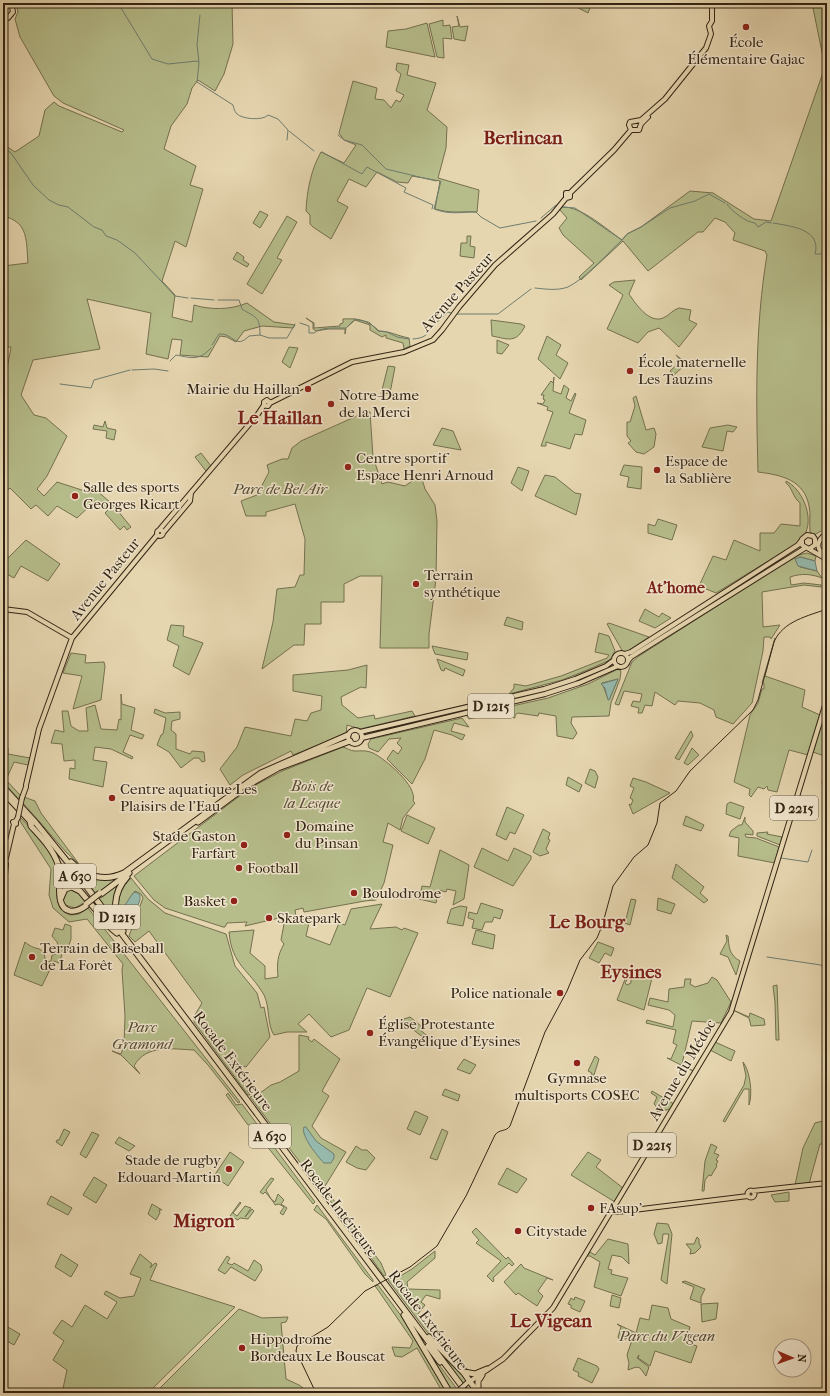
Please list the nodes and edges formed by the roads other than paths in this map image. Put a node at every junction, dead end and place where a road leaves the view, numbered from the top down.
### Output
1 (713, 3) edge
2 (9, 4) edge
3 (3, 19) edge
4 (639, 122) junction
5 (631, 130) junction
6 (827, 532) edge
7 (813, 536) junction
8 (801, 541) junction
9 (815, 543) junction
10 (807, 548) junction
11 (790, 557) junction
12 (826, 557) edge
13 (3, 609) edge
14 (72, 638) junction
15 (625, 654) junction
16 (614, 660) junction
17 (628, 661) junction
18 (618, 666) junction
19 (827, 699) edge
20 (360, 732) junction
21 (348, 735) junction
22 (362, 738) junction
23 (350, 742) junction
24 (3, 787) edge
25 (3, 792) edge
26 (30, 822) junction
27 (60, 852) junction
28 (142, 862) junction
29 (6, 863) junction
30 (126, 874) junction
31 (3, 879) edge
32 (3, 897) edge
33 (86, 904) junction
34 (117, 933) junction
35 (138, 955) junction
36 (827, 1183) edge
37 (613, 1211) junction
38 (404, 1315) junction
39 (416, 1324) junction
40 (493, 1366) junction
41 (487, 1369) junction
42 (461, 1370) junction
43 (482, 1375) junction
44 (469, 1383) junction
45 (448, 1391) edge
46 (456, 1393) edge
47 (459, 1393) edge
48 (463, 1393) edge
49 (468, 1393) edge
50 (478, 1393) edge

1 - 4 main road
2 - 3 main road
4 - 5 main road
4 - 5 main road
5 - 14 main road, Avenue Pasteur
6 - 7 main road
6 - 9 main road
6 - 12 main road
7 - 8 main road
7 - 9 main road
8 - 10 main road
8 - 15 main road
9 - 10 main road
9 - 12 main road
10 - 11 main road
10 - 12 main road
11 - 12 main road
11 - 17 main road
13 - 14 main road
14 - 29 main road, Avenue Pasteur, bridge
15 - 16 main road
15 - 17 main road
16 - 18 main road
16 - 20 main road, D 1215
17 - 18 main road
18 - 22 main road, D 1215
19 - 37 main road, Avenue du Médoc / D 2215
20 - 21 main road
20 - 22 main road
21 - 23 main road
21 - 28 highway
22 - 23 main road
23 - 28 highway
24 - 27 highway, Rocade Extérieure / A 630
25 - 26 highway, Rocade Intérieure / A 630
26 - 33 highway, D 1215
26 - 34 highway, Rocade Intérieure / A 630
27 - 30 highway
27 - 35 highway, Rocade Extérieure / A 630
28 - 30 highway, D 1215
29 - 31 main road
29 - 32 main road
30 - 33 highway, D 1215, bridge
30 - 35 highway, D 1215
33 - 34 highway
34 - 38 highway, Rocade Intérieure / A 630
35 - 39 highway, Rocade Extérieure / A 630
36 - 37 main road
37 - 40 main road, Avenue du Médoc
38 - 45 highway
38 - 48 highway, Rocade Intérieure / A 630
39 - 42 highway
39 - 49 highway, Rocade Extérieure / A 630
40 - 41 main road, Avenue du Médoc
40 - 43 main road
41 - 42 highway
41 - 44 main road, Avenue du Médoc
42 - 44 highway
43 - 44 main road
43 - 50 highway
44 - 46 main road, Avenue du Médoc, bridge
44 - 47 main road, bridge
44 - 50 highway

